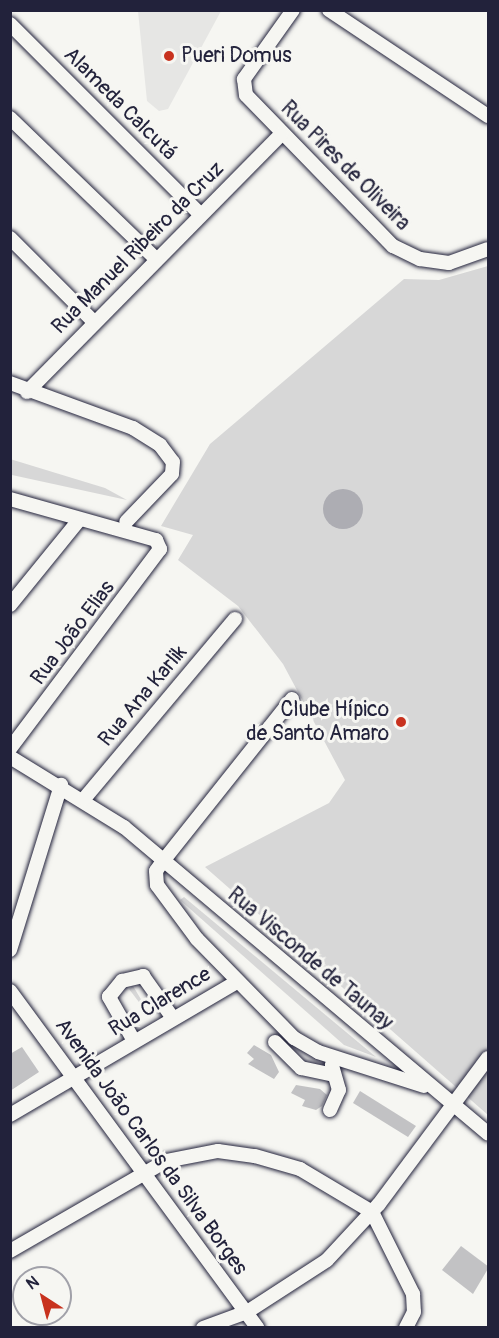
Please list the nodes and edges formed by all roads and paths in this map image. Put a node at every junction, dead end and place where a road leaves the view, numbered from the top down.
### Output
1 (293, 10) edge
2 (329, 10) edge
3 (10, 24) edge
4 (489, 116) edge
5 (10, 118) edge
6 (281, 135) junction
7 (200, 214) junction
8 (10, 238) edge
9 (489, 249) edge
10 (156, 259) junction
11 (94, 322) junction
12 (10, 383) edge
13 (27, 392) junction
14 (10, 499) edge
15 (79, 520) junction
16 (126, 522) dead end
17 (10, 604) edge
18 (235, 619) dead end
19 (292, 699) dead end
20 (10, 749) edge
21 (10, 756) edge
22 (61, 785) junction
23 (84, 799) junction
24 (163, 861) junction
25 (10, 950) edge
26 (238, 981) junction
27 (10, 991) edge
28 (16, 1009) edge
29 (172, 1017) junction
30 (134, 1041) junction
31 (275, 1042) dead end
32 (333, 1058) junction
33 (489, 1058) edge
34 (330, 1074) junction
35 (74, 1078) junction
36 (432, 1089) junction
37 (456, 1107) junction
38 (330, 1110) dead end
39 (10, 1115) edge
40 (489, 1134) edge
41 (141, 1174) junction
42 (372, 1212) junction
43 (10, 1251) edge
44 (247, 1312) junction
45 (203, 1328) edge
46 (258, 1328) edge
47 (406, 1328) edge

1 - 6 street, Rua Pires de Oliveira
2 - 4 street
3 - 7 street, Alameda Calcutá
5 - 10 street
6 - 7 street, Rua Manuel Ribeiro da Cruz
6 - 9 street, Rua Pires de Oliveira
7 - 10 street, Rua Manuel Ribeiro da Cruz
8 - 11 street
10 - 11 street, Rua Manuel Ribeiro da Cruz
11 - 13 street, Rua Manuel Ribeiro da Cruz
12 - 13 street
13 - 16 street
14 - 15 street
15 - 17 street
15 - 20 street, Rua João Elias
18 - 23 street, Rua Ana Karlik
19 - 24 street
21 - 22 street, Rua Visconde de Taunay
22 - 23 street, Rua Visconde de Taunay
22 - 25 street
23 - 24 street, Rua Visconde de Taunay
24 - 26 street, Rua Visconde de Taunay
24 - 36 street, Rua Visconde de Taunay
26 - 29 street, Rua Clarence
26 - 32 street, Rua Visconde de Taunay
27 - 28 street, Avenida João Carlos da Silva Borges
28 - 35 street, Avenida João Carlos da Silva Borges
29 - 30 street, Rua Clarence
29 - 30 street
30 - 35 street, Rua Clarence
31 - 34 street
32 - 34 street
32 - 36 street, Rua Visconde de Taunay
33 - 37 street
34 - 38 street
35 - 39 street, Rua Clarence
35 - 41 street, Avenida João Carlos da Silva Borges
36 - 37 street, Rua Visconde de Taunay
37 - 40 street, Rua Visconde de Taunay
37 - 42 street
41 - 42 street
41 - 43 street
41 - 44 street, Avenida João Carlos da Silva Borges
42 - 44 street
42 - 47 street
44 - 45 street
44 - 46 street, Avenida João Carlos da Silva Borges

